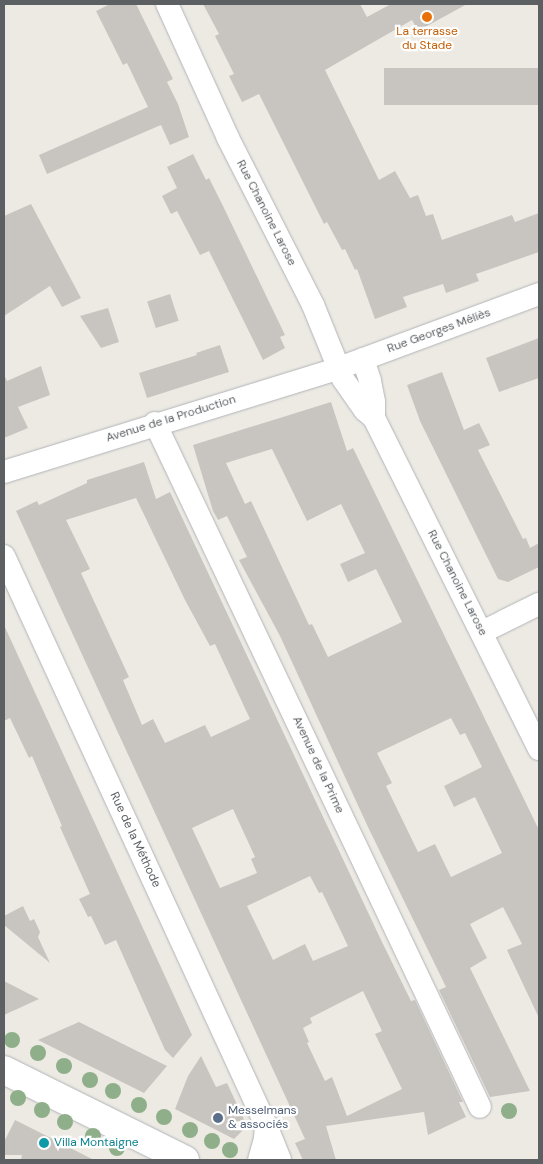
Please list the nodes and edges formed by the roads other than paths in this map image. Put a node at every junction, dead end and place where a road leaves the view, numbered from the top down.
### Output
1 (167, 4) edge
2 (539, 294) edge
3 (363, 359) junction
4 (339, 368) junction
5 (374, 418) junction
6 (155, 423) junction
7 (4, 472) edge
8 (4, 556) edge
9 (539, 604) edge
10 (482, 632) junction
11 (539, 749) edge
12 (4, 1070) edge
13 (480, 1107) dead end
14 (266, 1125) junction
15 (185, 1160) edge
16 (259, 1160) edge
17 (280, 1160) edge

1 - 4 street, Rue Chanoine Larose
2 - 3 street, Rue Georges Méliès
3 - 4 street, Rue Georges Méliès
3 - 5 street, Rue Chanoine Larose
4 - 5 street, Rue Chanoine Larose
4 - 6 street, Avenue de la Production
5 - 10 street, Rue Chanoine Larose
6 - 7 street, Avenue de la Production
6 - 13 street, Avenue de la Prime
8 - 14 street, Rue de la Méthode
9 - 10 street
10 - 11 street, Rue Chanoine Larose
12 - 15 main road
14 - 16 street
14 - 17 street, Rue de la Méthode

